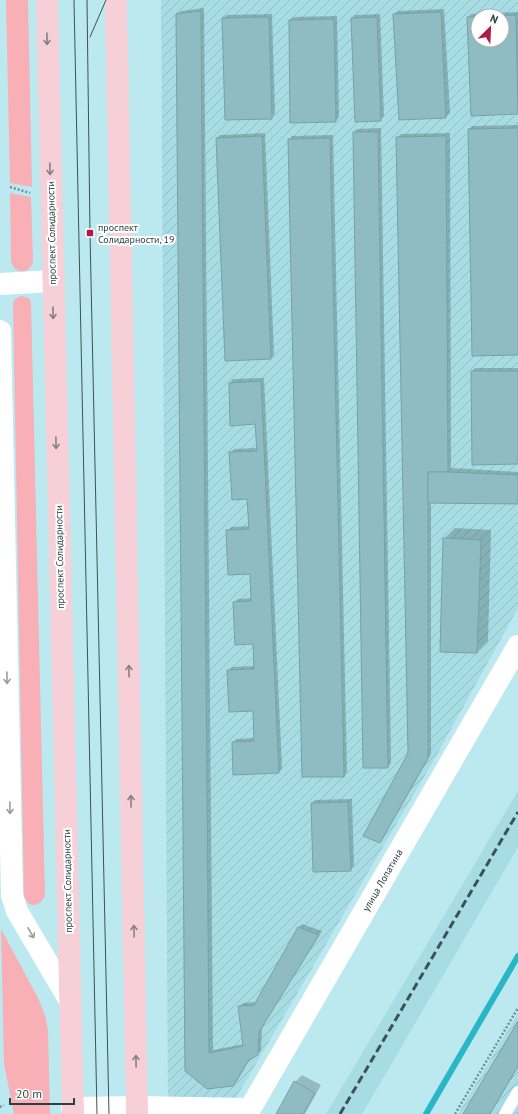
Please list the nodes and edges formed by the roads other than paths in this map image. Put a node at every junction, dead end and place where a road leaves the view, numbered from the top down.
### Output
1 (47, 0) edge
2 (116, 0) edge
3 (52, 281) junction
4 (0, 284) edge
5 (0, 331) edge
6 (0, 365) edge
7 (3, 599) edge
8 (518, 646) edge
9 (70, 1001) junction
10 (518, 1093) edge
11 (137, 1110) edge
12 (73, 1111) edge
13 (248, 1112) edge
14 (505, 1114) edge

1 -> 3 main road, проспект Солидарности
11 -> 2 main road
3 - 4 street
3 -> 9 main road, проспект Солидарности
5 - 6 street
6 - 7 street
7 -> 9 street
8 - 13 street, улица Лопатина
9 - 12 main road, проспект Солидарности
10 - 14 lane
11 - 12 street
11 - 13 street

